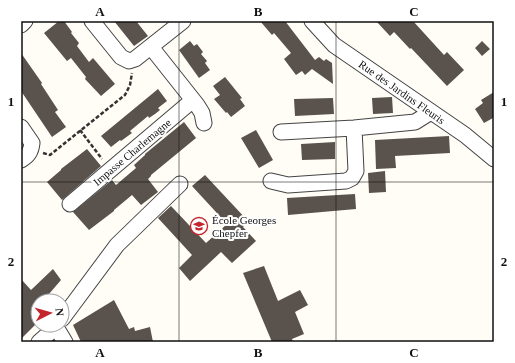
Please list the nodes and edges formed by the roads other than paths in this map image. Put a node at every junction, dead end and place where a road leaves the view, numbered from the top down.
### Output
1 (25, 21) edge
2 (92, 21) edge
3 (183, 21) edge
4 (312, 21) edge
5 (21, 24) edge
6 (151, 47) junction
7 (193, 100) junction
8 (431, 112) junction
9 (204, 124) dead end
10 (21, 126) edge
11 (354, 128) junction
12 (281, 132) dead end
13 (26, 155) edge
14 (493, 156) edge
15 (271, 181) dead end
16 (180, 184) dead end
17 (70, 204) dead end
18 (70, 309) edge
19 (49, 333) edge
20 (39, 342) edge

1 - 5 street
2 - 6 street
3 - 6 street
4 - 8 street, Rue des Jardins Fleuris
6 - 7 street
7 - 9 street
7 - 17 street, Impasse Charlemagne
8 - 11 street
8 - 14 street, Rue des Jardins Fleuris
10 - 13 street
11 - 12 street
11 - 15 street
16 - 18 street
19 - 20 street

